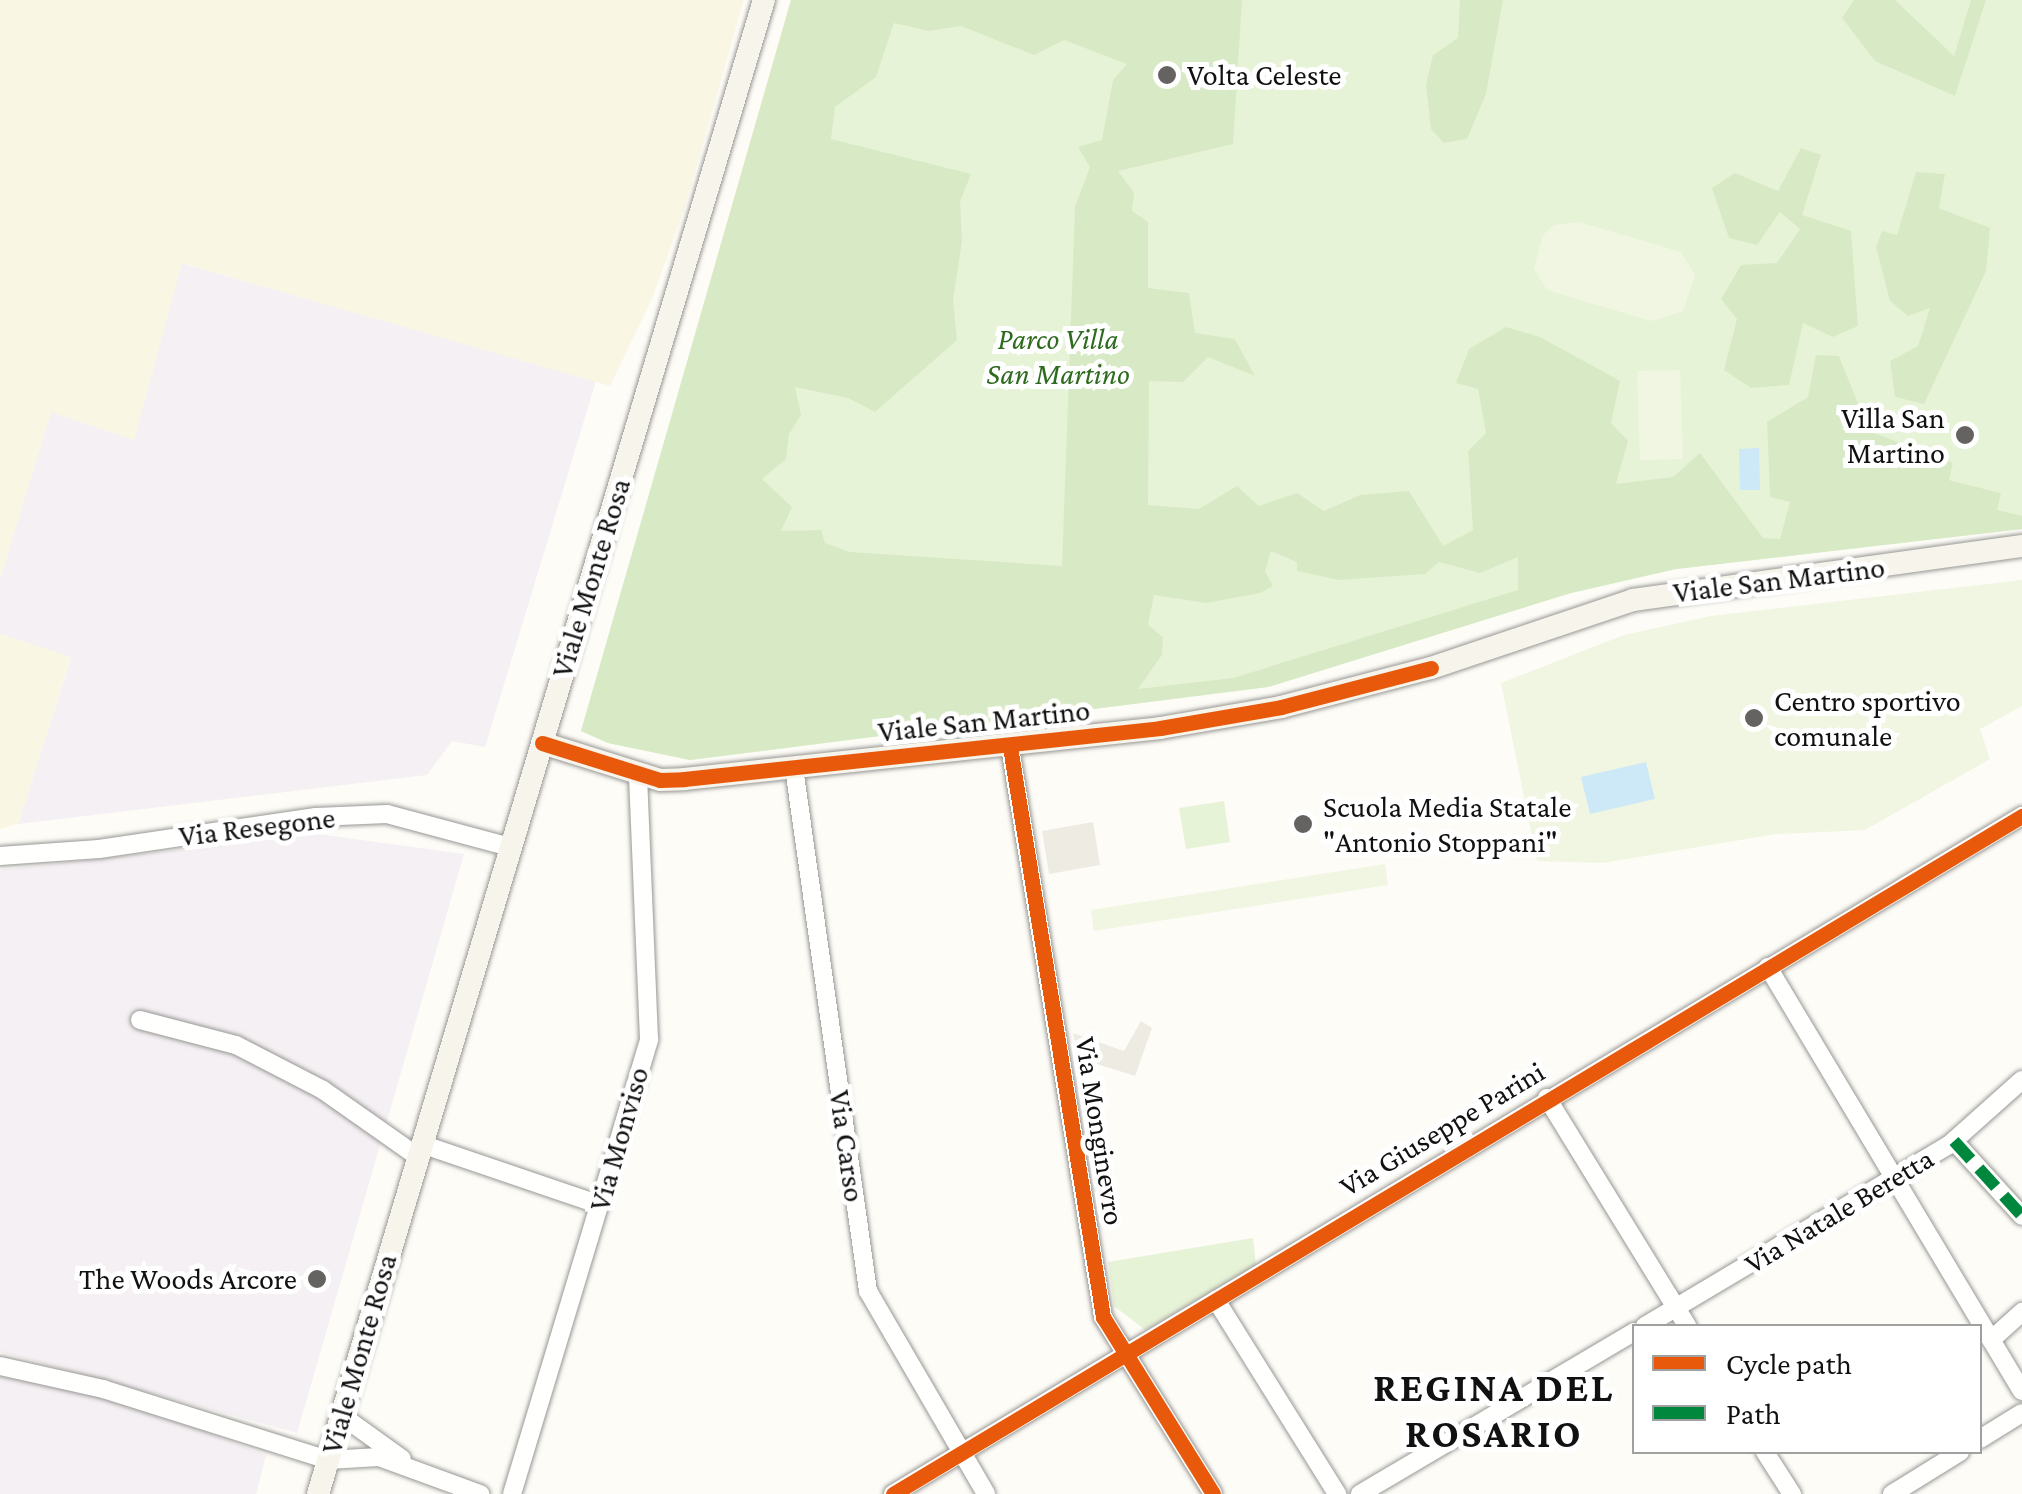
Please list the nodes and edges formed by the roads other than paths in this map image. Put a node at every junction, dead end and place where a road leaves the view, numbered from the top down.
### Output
1 (764, 0) edge
2 (2022, 546) edge
3 (542, 743) junction
4 (1010, 747) junction
5 (794, 768) junction
6 (638, 774) junction
7 (2022, 816) edge
8 (510, 847) junction
9 (0, 856) edge
10 (1768, 968) junction
11 (140, 1020) dead end
12 (2022, 1080) edge
13 (1547, 1098) junction
14 (1954, 1141) junction
15 (419, 1150) junction
16 (1895, 1180) junction
17 (600, 1205) junction
18 (2022, 1216) edge
19 (1216, 1300) junction
20 (1676, 1308) junction
21 (2022, 1312) edge
22 (1648, 1324) edge
23 (1686, 1324) edge
24 (1981, 1324) edge
25 (1982, 1325) edge
26 (1632, 1333) edge
27 (1991, 1340) junction
28 (1129, 1354) junction
29 (0, 1366) edge
30 (2022, 1391) edge
31 (2022, 1413) edge
32 (341, 1415) junction
33 (1982, 1439) edge
34 (963, 1454) junction
35 (1766, 1454) edge
36 (1957, 1454) edge
37 (328, 1460) junction
38 (424, 1472) junction
39 (318, 1494) edge
40 (480, 1494) edge
41 (512, 1494) edge
42 (894, 1494) edge
43 (986, 1494) edge
44 (1213, 1494) edge
45 (1337, 1494) edge
46 (1360, 1494) edge
47 (1792, 1494) edge
48 (1892, 1494) edge

1 - 3 main road, Viale Monte Rosa
2 - 4 main road, Viale San Martino
3 - 6 main road, Viale San Martino
3 - 8 main road, Viale Monte Rosa
4 - 5 main road, Viale San Martino
4 - 28 street, Via Monginevro
5 - 6 main road, Viale San Martino
5 - 34 street, Via Carso
6 - 17 street, Via Monviso
7 - 10 street, Via Giuseppe Parini
8 - 9 street, Via Resegone
8 - 15 main road, Viale Monte Rosa
10 - 13 street, Via Giuseppe Parini
10 - 16 street
11 - 15 street
12 - 14 street, Via Natale Beretta
13 - 19 street, Via Giuseppe Parini
13 - 20 street
14 - 16 street, Via Natale Beretta
14 - 18 street
15 - 17 street
15 - 32 main road, Viale Monte Rosa
16 - 20 street, Via Natale Beretta
16 - 24 street
17 - 41 street, Via Monviso
19 - 28 street, Via Giuseppe Parini
19 - 45 street
20 - 22 street, Via Natale Beretta
20 - 23 street
21 - 27 street
25 - 27 street
26 - 46 street
27 - 30 street
28 - 34 street, Via Giuseppe Parini
28 - 44 street, Via Monginevro
29 - 37 street
31 - 33 street
32 - 37 main road, Viale Monte Rosa
32 - 38 street
34 - 42 street, Via Giuseppe Parini
34 - 43 street, Via Carso
35 - 47 street
36 - 48 street
37 - 38 street
37 - 39 main road, Viale Monte Rosa
38 - 40 street

